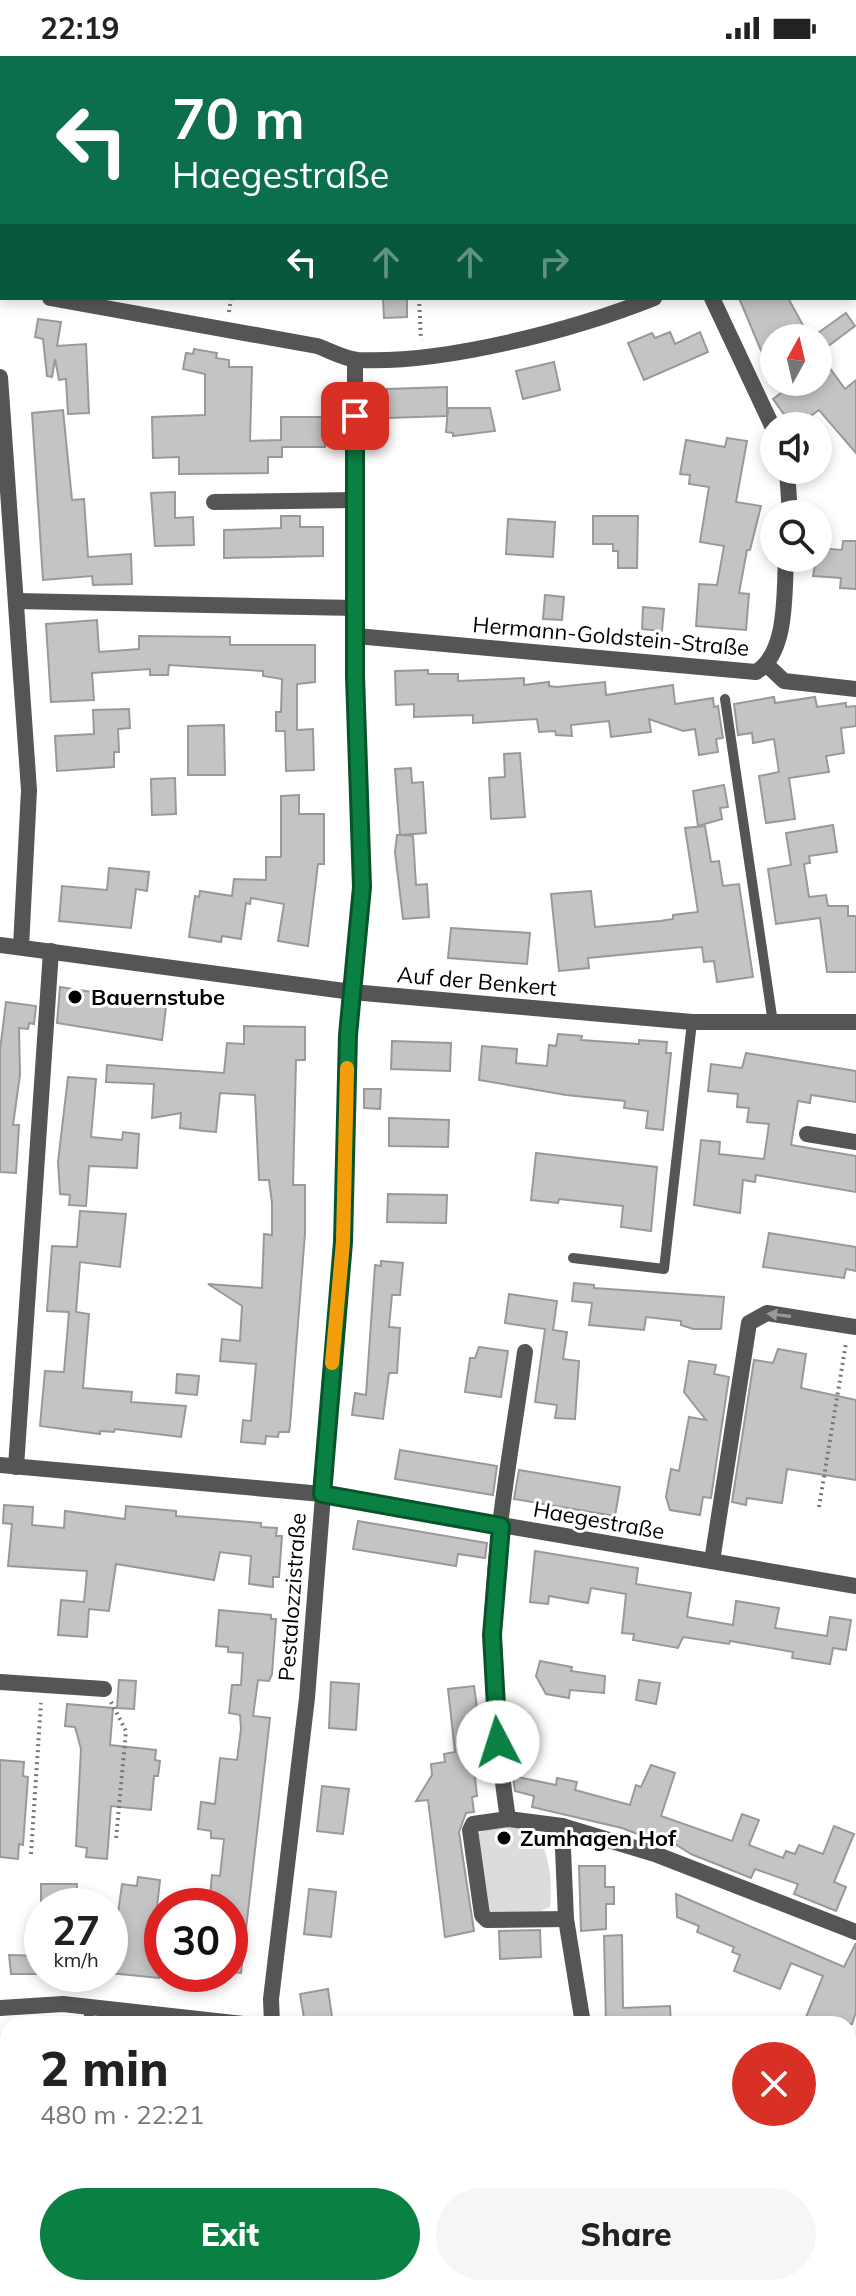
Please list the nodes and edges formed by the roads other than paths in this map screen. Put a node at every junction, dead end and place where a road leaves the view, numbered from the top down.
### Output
1 (61, 300) edge
2 (648, 300) edge
3 (713, 300) edge
4 (355, 360) junction
5 (0, 377) edge
6 (766, 412) edge
7 (357, 500) junction
8 (214, 502) dead end
9 (784, 572) edge
10 (16, 601) junction
11 (356, 608) junction
12 (356, 636) junction
13 (767, 665) junction
14 (856, 689) edge
15 (725, 699) dead end
16 (0, 945) edge
17 (21, 947) junction
18 (51, 951) junction
19 (352, 992) junction
20 (692, 1022) junction
21 (856, 1022) edge
22 (773, 1023) junction
23 (807, 1134) dead end
24 (856, 1142) edge
25 (573, 1258) dead end
26 (856, 1327) edge
27 (525, 1352) dead end
28 (8, 1466) edge
29 (322, 1494) junction
30 (501, 1526) junction
31 (712, 1561) junction
32 (856, 1586) edge
33 (0, 1682) edge
34 (104, 1689) road end
35 (508, 1819) junction
36 (562, 1826) junction
37 (566, 1919) junction
38 (856, 1932) edge
39 (0, 2008) edge
40 (89, 2015) edge
41 (272, 2016) edge
42 (582, 2016) edge

1 - 4 street
2 - 4 street
3 - 6 street
4 - 7 street, Pestalozzistraße
5 - 10 street
7 - 8 street
7 - 11 street, Pestalozzistraße
9 - 13 street
10 - 11 street
10 - 17 street
11 - 12 street, Pestalozzistraße
12 - 13 street, Hermann-Goldstein-Straße
12 - 19 street, Pestalozzistraße
13 - 14 street, Hermann-Goldstein-Straße
15 - 22 lane
16 - 17 street, Auf der Benkert
17 - 18 street, Auf der Benkert
18 - 19 street, Auf der Benkert
18 - 28 street
19 - 20 street, Auf der Benkert
19 - 29 street, Pestalozzistraße
20 - 22 street, Auf der Benkert
20 - 25 lane
21 - 22 street, Auf der Benkert
23 - 24 street
26 -> 31 street
27 - 30 street
28 - 29 street, Haegestraße
29 - 30 street, Haegestraße
29 - 41 street, Pestalozzistraße
30 - 31 street, Haegestraße
30 - 35 street
31 - 32 street, Haegestraße
33 - 34 street
35 - 36 street
35 - 37 street
36 - 37 street
36 - 38 street
37 - 42 street
39 - 40 street

